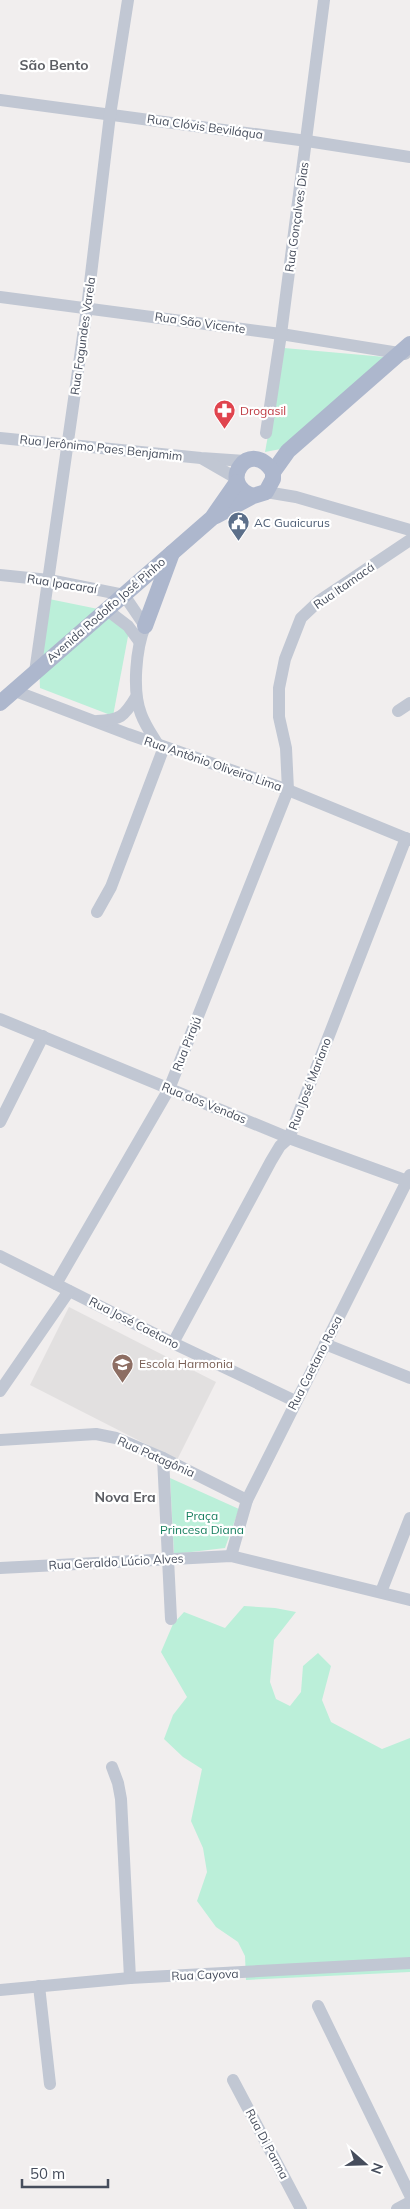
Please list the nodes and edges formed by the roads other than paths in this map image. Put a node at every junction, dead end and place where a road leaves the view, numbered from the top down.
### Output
1 (128, 0) edge
2 (324, 0) edge
3 (0, 100) edge
4 (110, 115) junction
5 (307, 141) junction
6 (410, 157) edge
7 (0, 296) edge
8 (87, 308) junction
9 (281, 334) junction
10 (406, 350) edge
11 (266, 433) dead end
12 (0, 438) edge
13 (69, 444) junction
14 (288, 451) junction
15 (201, 458) junction
16 (251, 460) junction
17 (273, 472) junction
18 (236, 480) junction
19 (259, 494) junction
20 (212, 518) junction
21 (410, 530) edge
22 (410, 540) edge
23 (172, 553) junction
24 (0, 575) edge
25 (48, 580) junction
26 (124, 595) junction
27 (107, 610) junction
28 (142, 633) junction
29 (36, 672) junction
30 (15, 691) junction
31 (136, 697) junction
32 (0, 703) edge
33 (410, 703) edge
34 (398, 711) dead end
35 (95, 722) junction
36 (161, 746) junction
37 (288, 790) junction
38 (408, 839) edge
39 (97, 912) dead end
40 (0, 1019) edge
41 (43, 1036) junction
42 (169, 1088) junction
43 (4, 1110) edge
44 (0, 1122) edge
45 (289, 1138) junction
46 (409, 1179) edge
47 (0, 1256) edge
48 (56, 1284) junction
49 (69, 1291) junction
50 (172, 1343) junction
51 (325, 1344) junction
52 (410, 1378) edge
53 (0, 1391) edge
54 (296, 1401) junction
55 (0, 1440) edge
56 (163, 1458) junction
57 (247, 1500) junction
58 (410, 1518) edge
59 (231, 1556) junction
60 (168, 1559) junction
61 (0, 1568) edge
62 (381, 1592) junction
63 (410, 1600) edge
64 (171, 1619) dead end
65 (112, 1767) dead end
66 (410, 1963) edge
67 (130, 1978) junction
68 (39, 1986) junction
69 (0, 1990) edge
70 (318, 2006) dead end
71 (233, 2080) dead end
72 (50, 2084) dead end
73 (410, 2195) edge
74 (410, 2202) edge
75 (301, 2209) edge
76 (397, 2209) edge

1 - 4 street, Rua Fagundes Varela
2 - 5 street, Rua Gonçalves Dias
3 - 4 street, Rua Clóvis Beviláqua
4 - 5 street, Rua Clóvis Beviláqua
4 - 8 street, Rua Fagundes Varela
5 - 6 street, Rua Clóvis Beviláqua
5 - 9 street, Rua Gonçalves Dias
7 - 8 street, Rua São Vicente
8 - 9 street, Rua São Vicente
8 - 13 street, Rua Fagundes Varela
9 - 10 street, Rua São Vicente
9 - 11 street, Rua Gonçalves Dias
10 - 14 main road
12 - 13 street, Rua Jerônimo Paes Benjamim
13 - 15 street, Rua Jerônimo Paes Benjamim
13 - 25 street, Rua Fagundes Varela
14 - 16 main road
14 - 17 main road
15 - 16 street, Rua Jerônimo Paes Benjamim
15 - 18 street, Rua Jerônimo Paes Benjamim
16 - 17 main road
16 - 18 main road
17 - 19 main road
18 - 19 main road
18 - 20 main road, Avenida Rodolfo José Pinho
19 - 20 main road, Avenida Rodolfo José Pinho
19 - 21 street
20 - 23 main road, Avenida Rodolfo José Pinho
22 - 37 street, Rua Itamacá
23 - 26 main road, Avenida Rodolfo José Pinho
23 - 28 main road
24 - 25 street, Rua Ipacaraí
25 - 26 street, Rua Ipacaraí
25 - 29 street, Rua Fagundes Varela
26 - 27 main road, Avenida Rodolfo José Pinho
26 - 28 street
27 - 28 street
27 - 29 main road, Avenida Rodolfo José Pinho
28 - 31 street
29 - 30 main road, Avenida Rodolfo José Pinho
30 - 32 main road, Avenida Rodolfo José Pinho
30 - 35 street, Rua Antônio Oliveira Lima
31 - 35 street
31 - 36 street
33 - 34 street
35 - 36 street, Rua Antônio Oliveira Lima
36 - 37 street, Rua Antônio Oliveira Lima
36 - 39 street
37 - 38 street, Rua Antônio Oliveira Lima
37 - 42 street, Rua Pirajú
38 - 45 street, Rua José Mariano
40 - 41 street, Rua dos Vendas
41 - 42 street, Rua dos Vendas
41 - 43 street
42 - 45 street, Rua dos Vendas
42 - 48 street, Rua Pirajú
43 - 44 street
45 - 46 street, Rua dos Vendas
45 - 50 street, Rua José Mariano
46 - 51 street, Rua Caetano Rosa
47 - 48 street, Rua José Caetano
48 - 49 street, Rua José Caetano
49 - 50 street, Rua José Caetano
49 - 53 street
50 - 54 street, Rua José Caetano
51 - 52 street
51 - 54 street, Rua Caetano Rosa
54 - 57 street, Rua Caetano Rosa
55 - 56 street, Rua Patagônia
56 - 57 street, Rua Patagônia
56 - 60 street
57 - 59 street, Rua Caetano Rosa
58 - 62 street
59 - 60 street, Rua Geraldo Lúcio Alves
59 - 62 street, Rua Geraldo Lúcio Alves
60 - 61 street, Rua Geraldo Lúcio Alves
60 - 64 street
62 - 63 street, Rua Geraldo Lúcio Alves
65 - 67 street
66 - 67 street, Rua Cayova
67 - 68 street, Rua Cayova
68 - 69 street, Rua Cayova
68 - 72 street
70 - 73 street
71 - 75 street, Rua Di Parma
74 - 76 street

